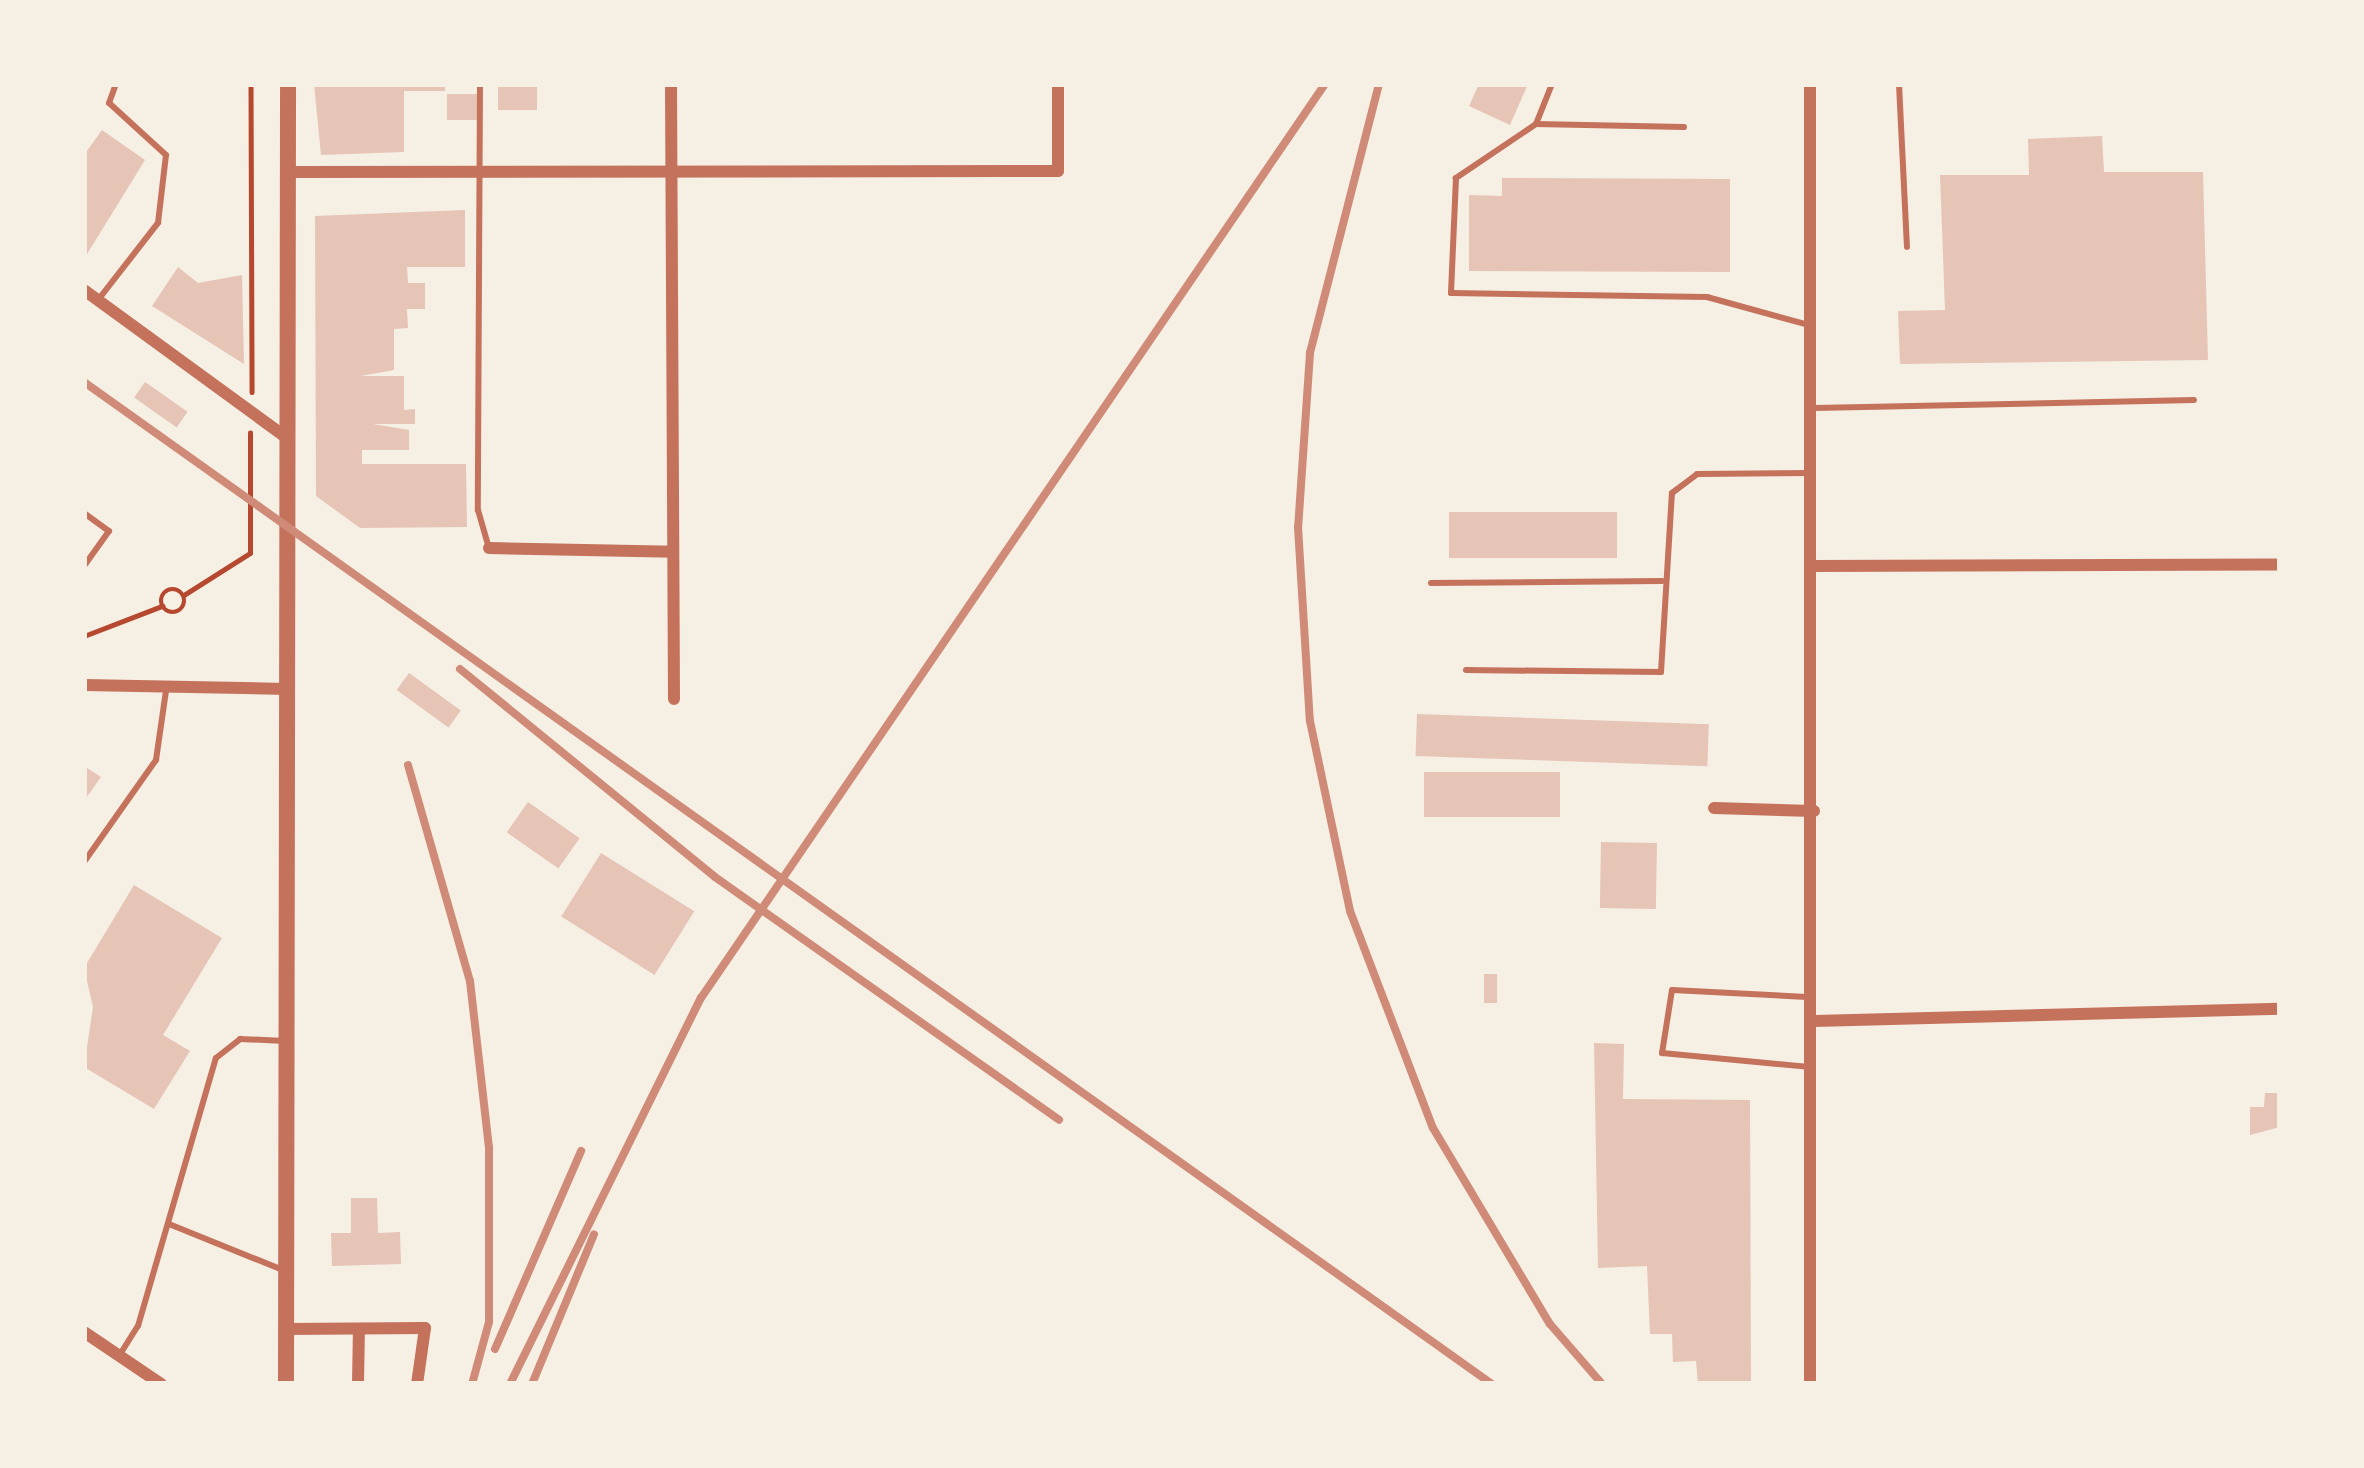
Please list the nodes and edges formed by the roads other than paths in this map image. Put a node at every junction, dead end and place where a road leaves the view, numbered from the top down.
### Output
1 (116, 84) edge
2 (288, 84) edge
3 (480, 84) edge
4 (671, 84) edge
5 (1058, 84) edge
6 (1552, 84) edge
7 (1810, 84) edge
8 (1900, 84) edge
9 (1536, 124) junction
10 (1684, 127) dead end
11 (288, 172) junction
12 (672, 172) junction
13 (481, 173) junction
14 (1907, 247) dead end
15 (84, 290) edge
16 (98, 300) junction
17 (1816, 326) junction
18 (2194, 400) dead end
19 (1815, 408) junction
20 (287, 437) junction
21 (1814, 473) junction
22 (84, 513) edge
23 (489, 548) joint
24 (674, 552) junction
25 (2277, 564) dead end
26 (84, 566) edge
27 (1813, 566) junction
28 (1661, 581) junction
29 (1431, 584) dead end
30 (1466, 670) dead end
31 (84, 685) edge
32 (286, 689) junction
33 (166, 691) junction
34 (674, 699) dead end
35 (1714, 808) dead end
36 (1814, 811) junction
37 (84, 862) edge
38 (1815, 997) junction
39 (2280, 1009) edge
40 (1816, 1021) junction
41 (286, 1041) junction
42 (1815, 1067) junction
43 (169, 1224) junction
44 (286, 1272) junction
45 (286, 1329) junction
46 (359, 1329) junction
47 (84, 1332) edge
48 (119, 1356) junction
49 (155, 1382) edge
50 (286, 1384) edge
51 (358, 1384) edge
52 (417, 1384) edge
53 (1810, 1384) edge

1 - 16 lane
2 - 11 street
3 - 13 lane
4 - 12 street
5 - 12 street
6 - 9 lane
7 - 17 street
8 - 14 lane
9 - 10 lane
9 - 17 lane
11 - 13 street
11 - 20 street
12 - 13 street
12 - 24 street
13 - 23 lane
15 - 16 street
16 - 20 street
17 - 19 street
18 - 19 lane
19 - 21 street
20 - 32 street
21 - 27 street
21 - 28 lane
22 - 26 lane
23 - 24 street
24 - 34 street
25 - 27 street
27 - 36 street
28 - 29 lane
28 - 30 lane
31 - 33 street
32 - 33 street
32 - 41 street
33 - 37 lane
35 - 36 street
36 - 38 street
38 - 40 street
38 - 42 lane
39 - 40 street
40 - 42 street
41 - 43 lane
41 - 44 street
42 - 53 street
43 - 44 lane
43 - 48 lane
44 - 45 street
45 - 46 street
45 - 50 street
46 - 51 street
46 - 52 street
47 - 48 street
48 - 49 street

